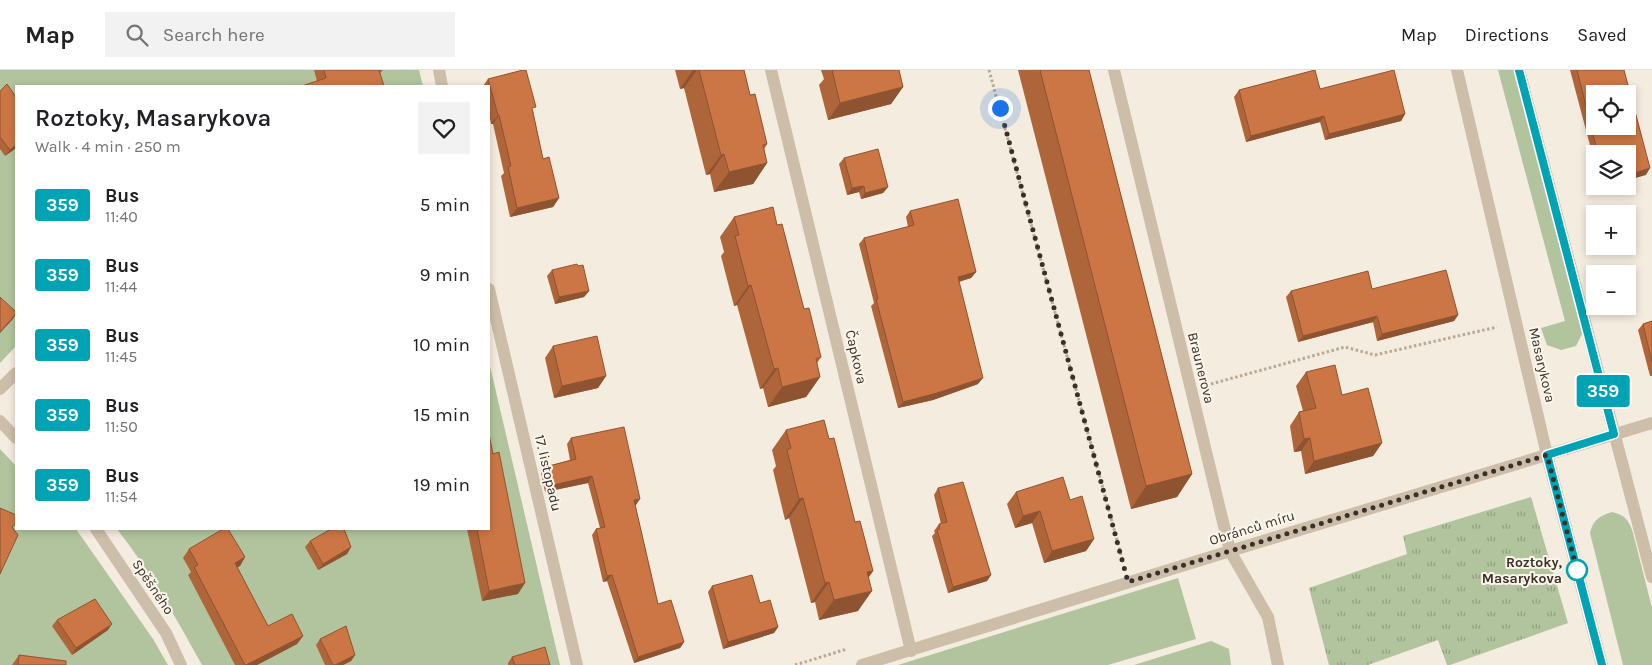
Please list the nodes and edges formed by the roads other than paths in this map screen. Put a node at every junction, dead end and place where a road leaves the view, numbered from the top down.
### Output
1 (439, 70) edge
2 (771, 70) edge
3 (1114, 70) edge
4 (1458, 70) edge
5 (1519, 70) edge
6 (442, 85) edge
7 (490, 293) edge
8 (15, 374) edge
9 (0, 388) edge
10 (0, 421) edge
11 (1652, 424) edge
12 (1614, 434) junction
13 (15, 437) edge
14 (1547, 455) junction
15 (97, 530) edge
16 (1230, 550) junction
17 (1652, 577) edge
18 (911, 651) junction
19 (181, 665) edge
20 (577, 665) edge
21 (862, 665) edge
22 (1278, 665) edge
23 (1602, 665) edge

1 - 6 street
2 - 18 street, Čapkova
3 - 16 street, Braunerova
4 - 14 street, Masarykova
5 - 12 street
7 - 20 street, 17. listopadu
8 - 9 street
10 - 13 street
11 - 12 street, Obránců míru
12 - 14 street, Obránců míru
12 - 17 street
14 - 16 street, Obránců míru
14 - 23 street, Masarykova
15 - 19 street, Spěšného
16 - 18 street, Obránců míru
16 - 22 street, Braunerova
18 - 21 street, Obránců míru

